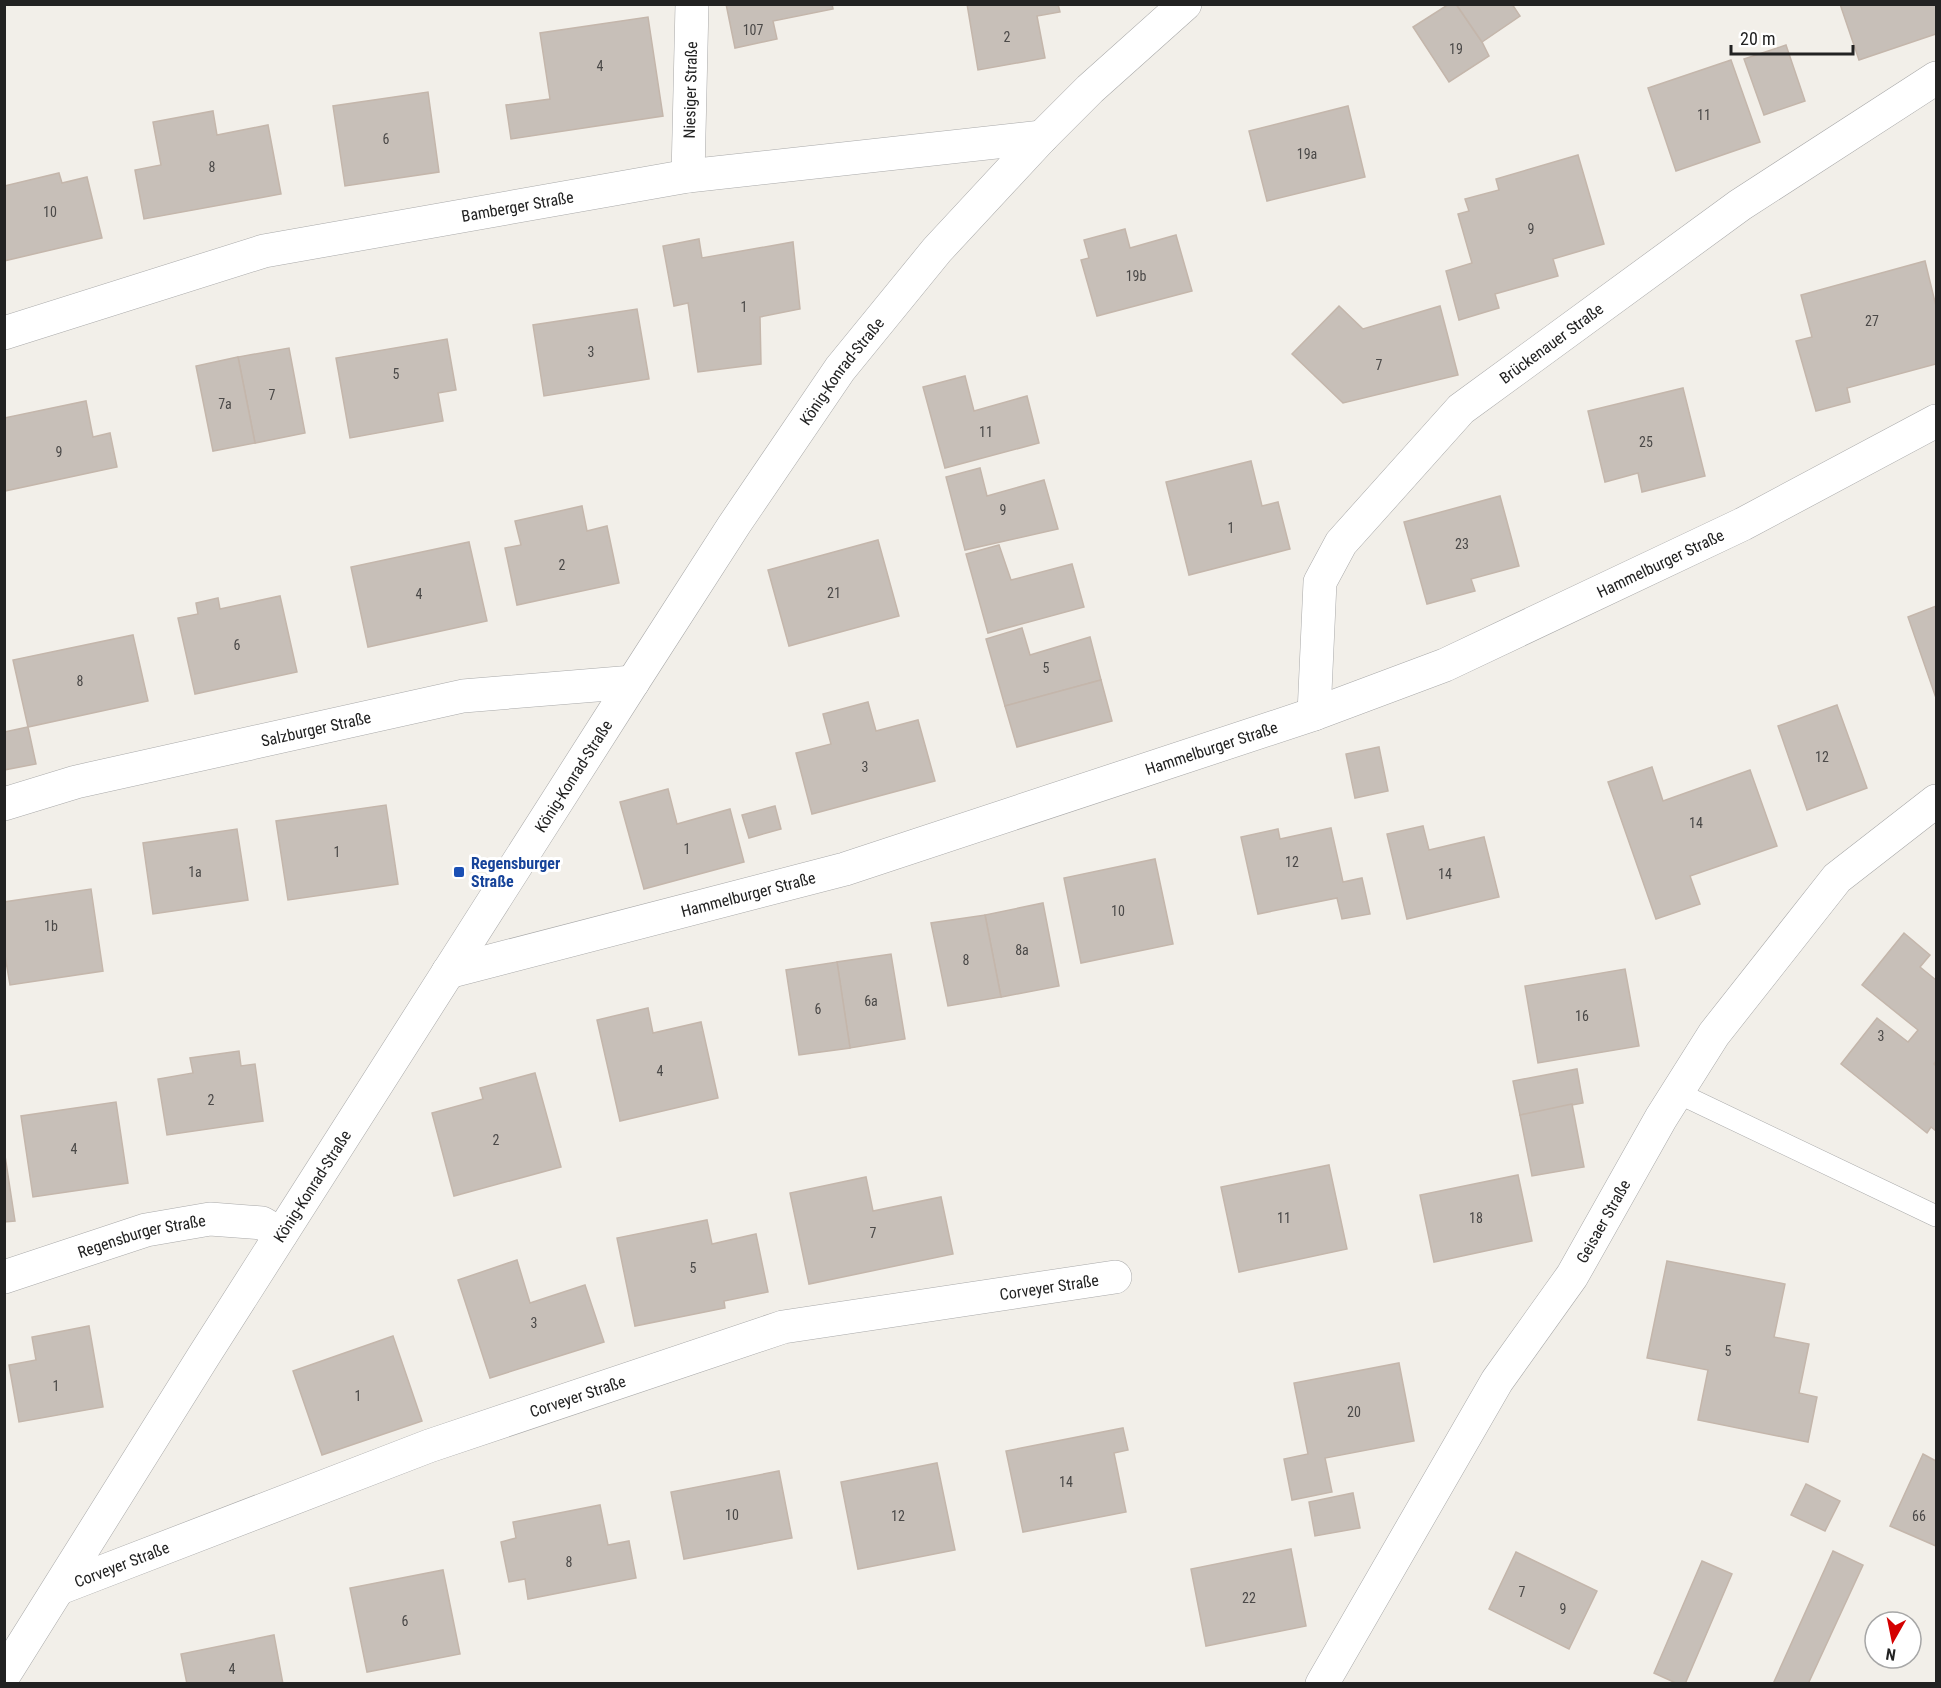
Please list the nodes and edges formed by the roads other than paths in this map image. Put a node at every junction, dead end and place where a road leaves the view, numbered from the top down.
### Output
1 (692, 4) edge
2 (1185, 4) edge
3 (1936, 78) edge
4 (1042, 137) junction
5 (688, 176) junction
6 (4, 333) edge
7 (1936, 421) edge
8 (633, 682) junction
9 (1314, 714) junction
10 (1936, 801) edge
11 (4, 804) edge
12 (448, 972) junction
13 (1676, 1092) junction
14 (1936, 1216) edge
15 (281, 1234) junction
16 (4, 1277) edge
17 (1115, 1277) dead end
18 (60, 1588) junction
19 (4, 1675) edge
20 (1322, 1683) edge

1 - 5 street, Niesiger Straße
2 - 4 street, König-Konrad-Straße
3 - 9 street, Brückenauer Straße
4 - 5 street, Bamberger Straße
4 - 8 street, König-Konrad-Straße
5 - 6 street, Bamberger Straße
7 - 9 street, Hammelburger Straße
8 - 11 street, Salzburger Straße
8 - 12 street, König-Konrad-Straße
9 - 12 street, Hammelburger Straße
10 - 13 street, Geisaer Straße
12 - 15 street, König-Konrad-Straße
13 - 14 lane
13 - 20 street, Geisaer Straße
15 - 16 street, Regensburger Straße
15 - 18 street, König-Konrad-Straße
17 - 18 street, Corveyer Straße
18 - 19 street, König-Konrad-Straße

